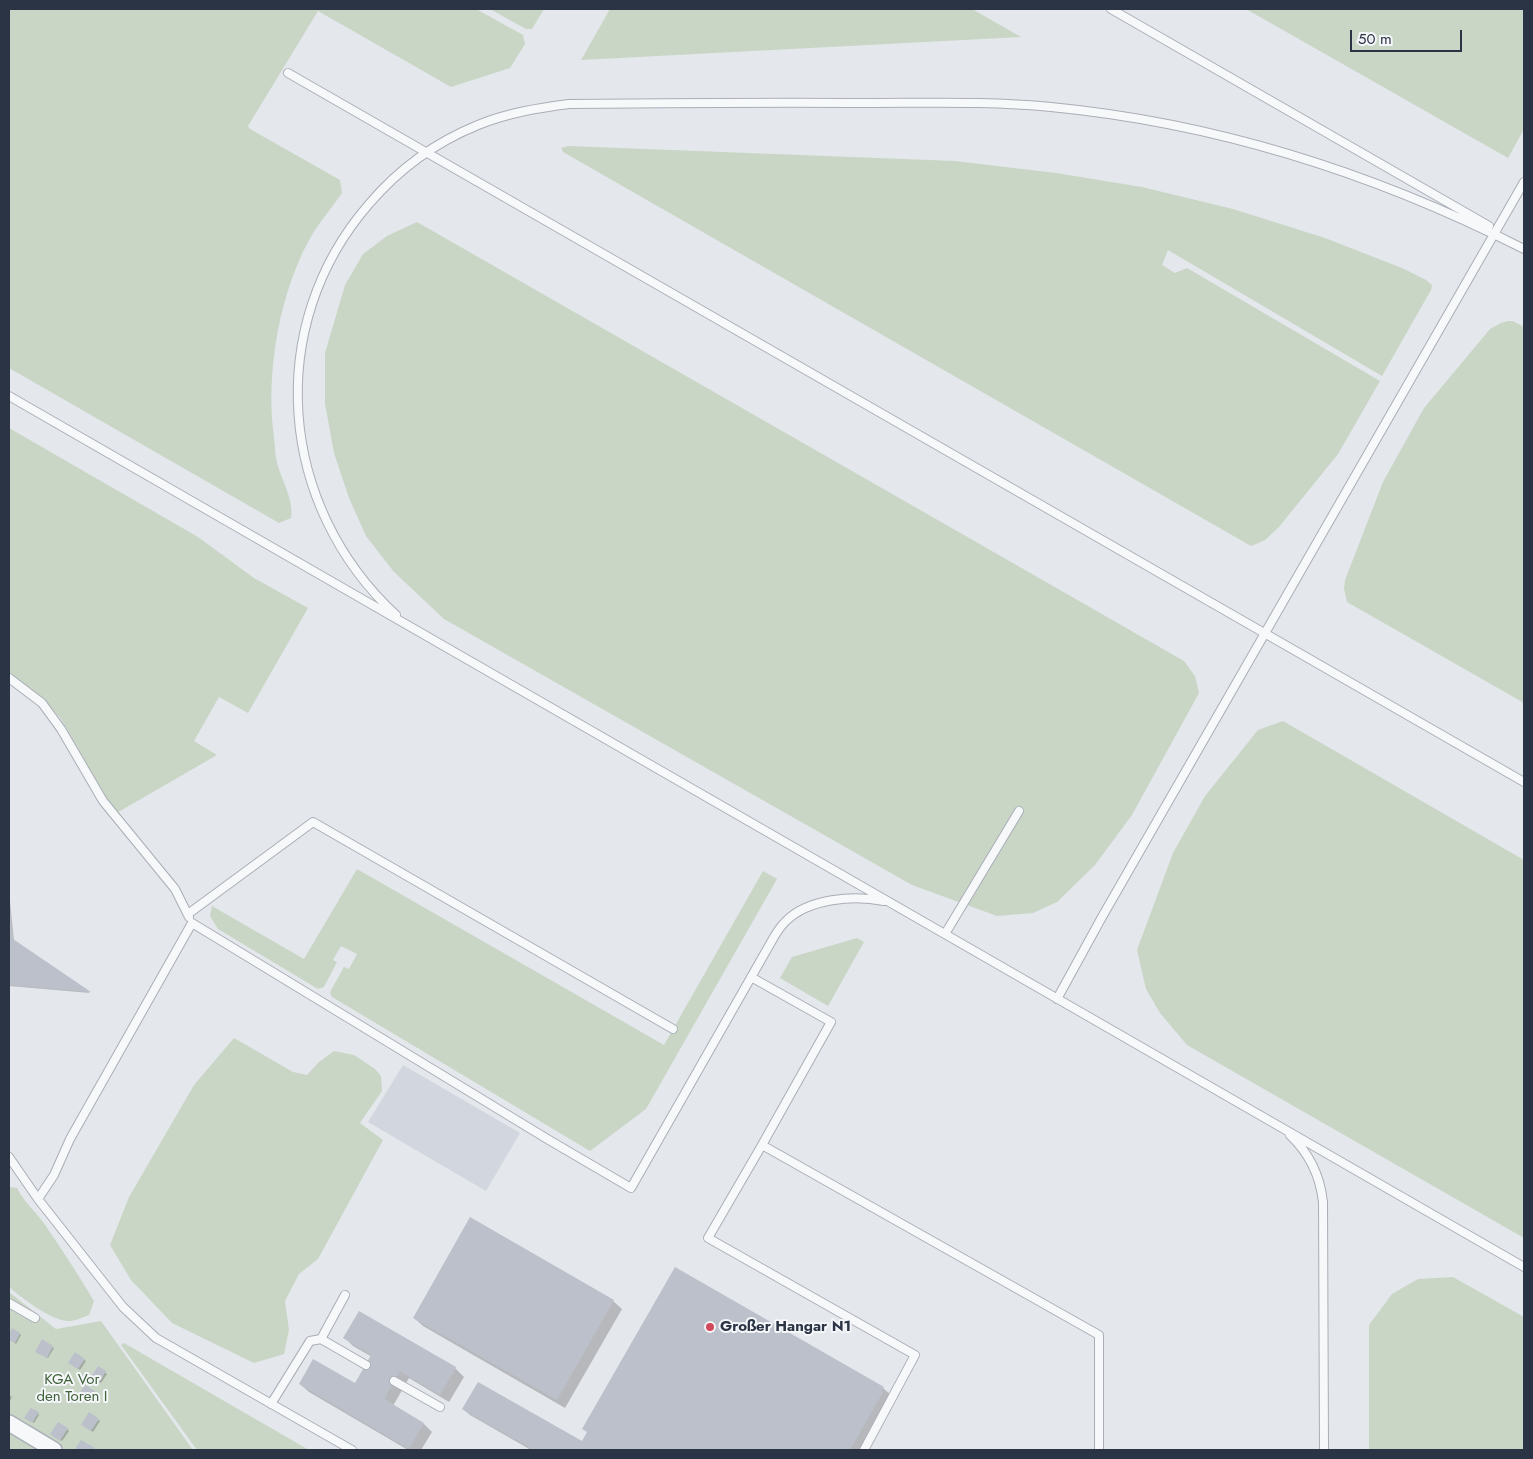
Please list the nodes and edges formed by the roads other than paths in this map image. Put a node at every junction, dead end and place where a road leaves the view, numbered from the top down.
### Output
1 (1111, 9) edge
2 (288, 72) dead end
3 (428, 152) junction
4 (1524, 182) edge
5 (1495, 232) junction
6 (1524, 248) edge
7 (9, 396) edge
8 (415, 630) junction
9 (1265, 633) junction
10 (9, 678) edge
11 (1524, 782) edge
12 (1019, 810) dead end
13 (897, 907) junction
14 (188, 914) junction
15 (192, 923) junction
16 (945, 934) junction
17 (751, 977) junction
18 (1058, 999) junction
19 (673, 1028) dead end
20 (1280, 1126) junction
21 (762, 1145) junction
22 (9, 1157) edge
23 (38, 1199) junction
24 (1524, 1267) edge
25 (345, 1295) dead end
26 (9, 1303) edge
27 (35, 1318) dead end
28 (321, 1339) junction
29 (366, 1365) dead end
30 (394, 1381) dead end
31 (271, 1404) junction
32 (440, 1407) dead end
33 (9, 1423) edge
34 (54, 1450) edge
35 (352, 1450) edge
36 (864, 1450) edge
37 (1099, 1450) edge
38 (1324, 1450) edge

1 - 5 lane
2 - 3 lane
3 - 5 lane
3 - 8 lane
3 - 9 lane
4 - 5 lane
5 - 6 lane
5 - 9 lane
7 - 8 lane
8 - 13 lane
9 - 11 lane
9 - 18 lane
10 - 14 lane
12 - 16 lane
13 - 16 lane
13 - 17 lane
14 - 15 lane
14 - 19 lane
15 - 17 lane
15 - 23 lane
16 - 18 lane
17 - 21 lane
18 - 20 lane
20 - 24 lane
20 - 38 lane
21 - 36 lane
21 - 37 lane
22 - 23 lane
23 - 31 lane
25 - 28 lane
26 - 27 lane
28 - 29 lane
28 - 31 lane
30 - 32 lane
31 - 35 lane
33 - 34 street

